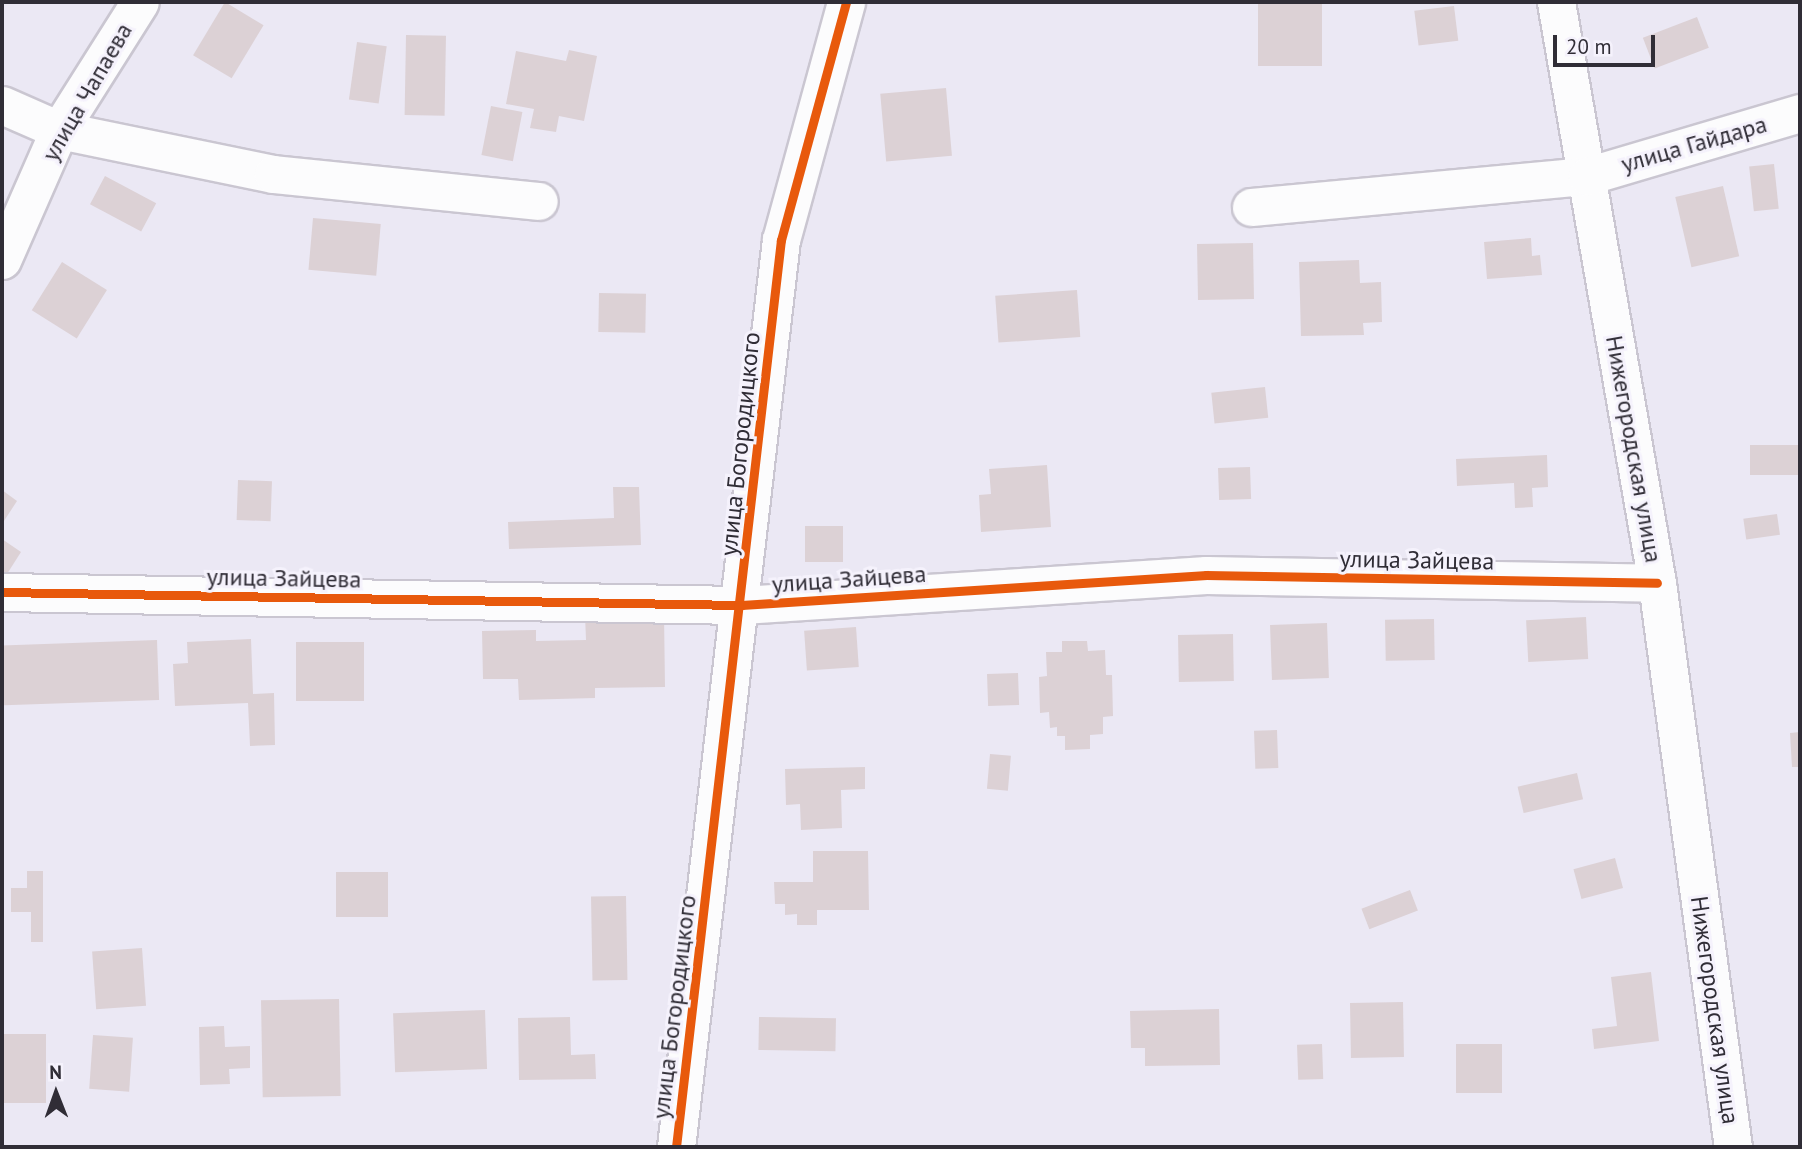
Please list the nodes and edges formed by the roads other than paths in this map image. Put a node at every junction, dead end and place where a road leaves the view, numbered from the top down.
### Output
1 (140, 2) edge
2 (846, 2) edge
3 (1556, 2) edge
4 (2, 105) edge
5 (1800, 113) edge
6 (59, 130) junction
7 (1587, 176) junction
8 (539, 201) dead end
9 (1251, 207) dead end
10 (2, 260) edge
11 (1657, 583) junction
12 (2, 592) edge
13 (741, 606) junction
14 (676, 1147) edge
15 (1733, 1147) edge

1 - 6 street, улица Чапаева
2 - 13 street, улица Богородицкого
3 - 7 street, Нижегородская улица
4 - 6 street
5 - 7 street, улица Гайдара
6 - 8 street
6 - 10 street, улица Чапаева
7 - 9 street, улица Гайдара
7 - 11 street, Нижегородская улица
11 - 13 street, улица Зайцева
11 - 15 street, Нижегородская улица
12 - 13 street, улица Зайцева
13 - 14 street, улица Богородицкого

